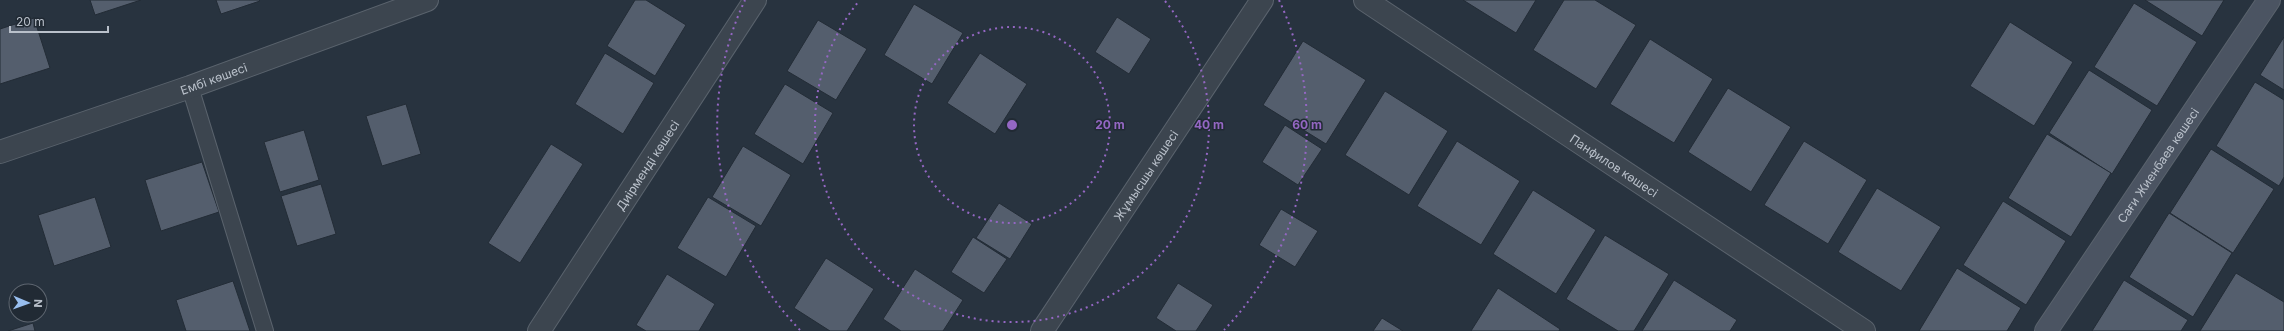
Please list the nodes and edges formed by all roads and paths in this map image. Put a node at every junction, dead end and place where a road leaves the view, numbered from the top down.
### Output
1 (427, 0) edge
2 (755, 0) edge
3 (1262, 0) edge
4 (1364, 0) edge
5 (2269, 0) edge
6 (190, 87) junction
7 (0, 152) edge
8 (265, 331) edge
9 (539, 331) edge
10 (1042, 331) edge
11 (1864, 331) edge
12 (2046, 331) edge

1 - 6 street, Ембі көшесі
2 - 9 street, Диірменді көшесі
3 - 10 street, Жұмысшы көшесі
4 - 11 street, Панфилов көшесі
5 - 12 main road, Сағи Жиенбаев көшесі
6 - 7 street, Ембі көшесі
6 - 8 lane

